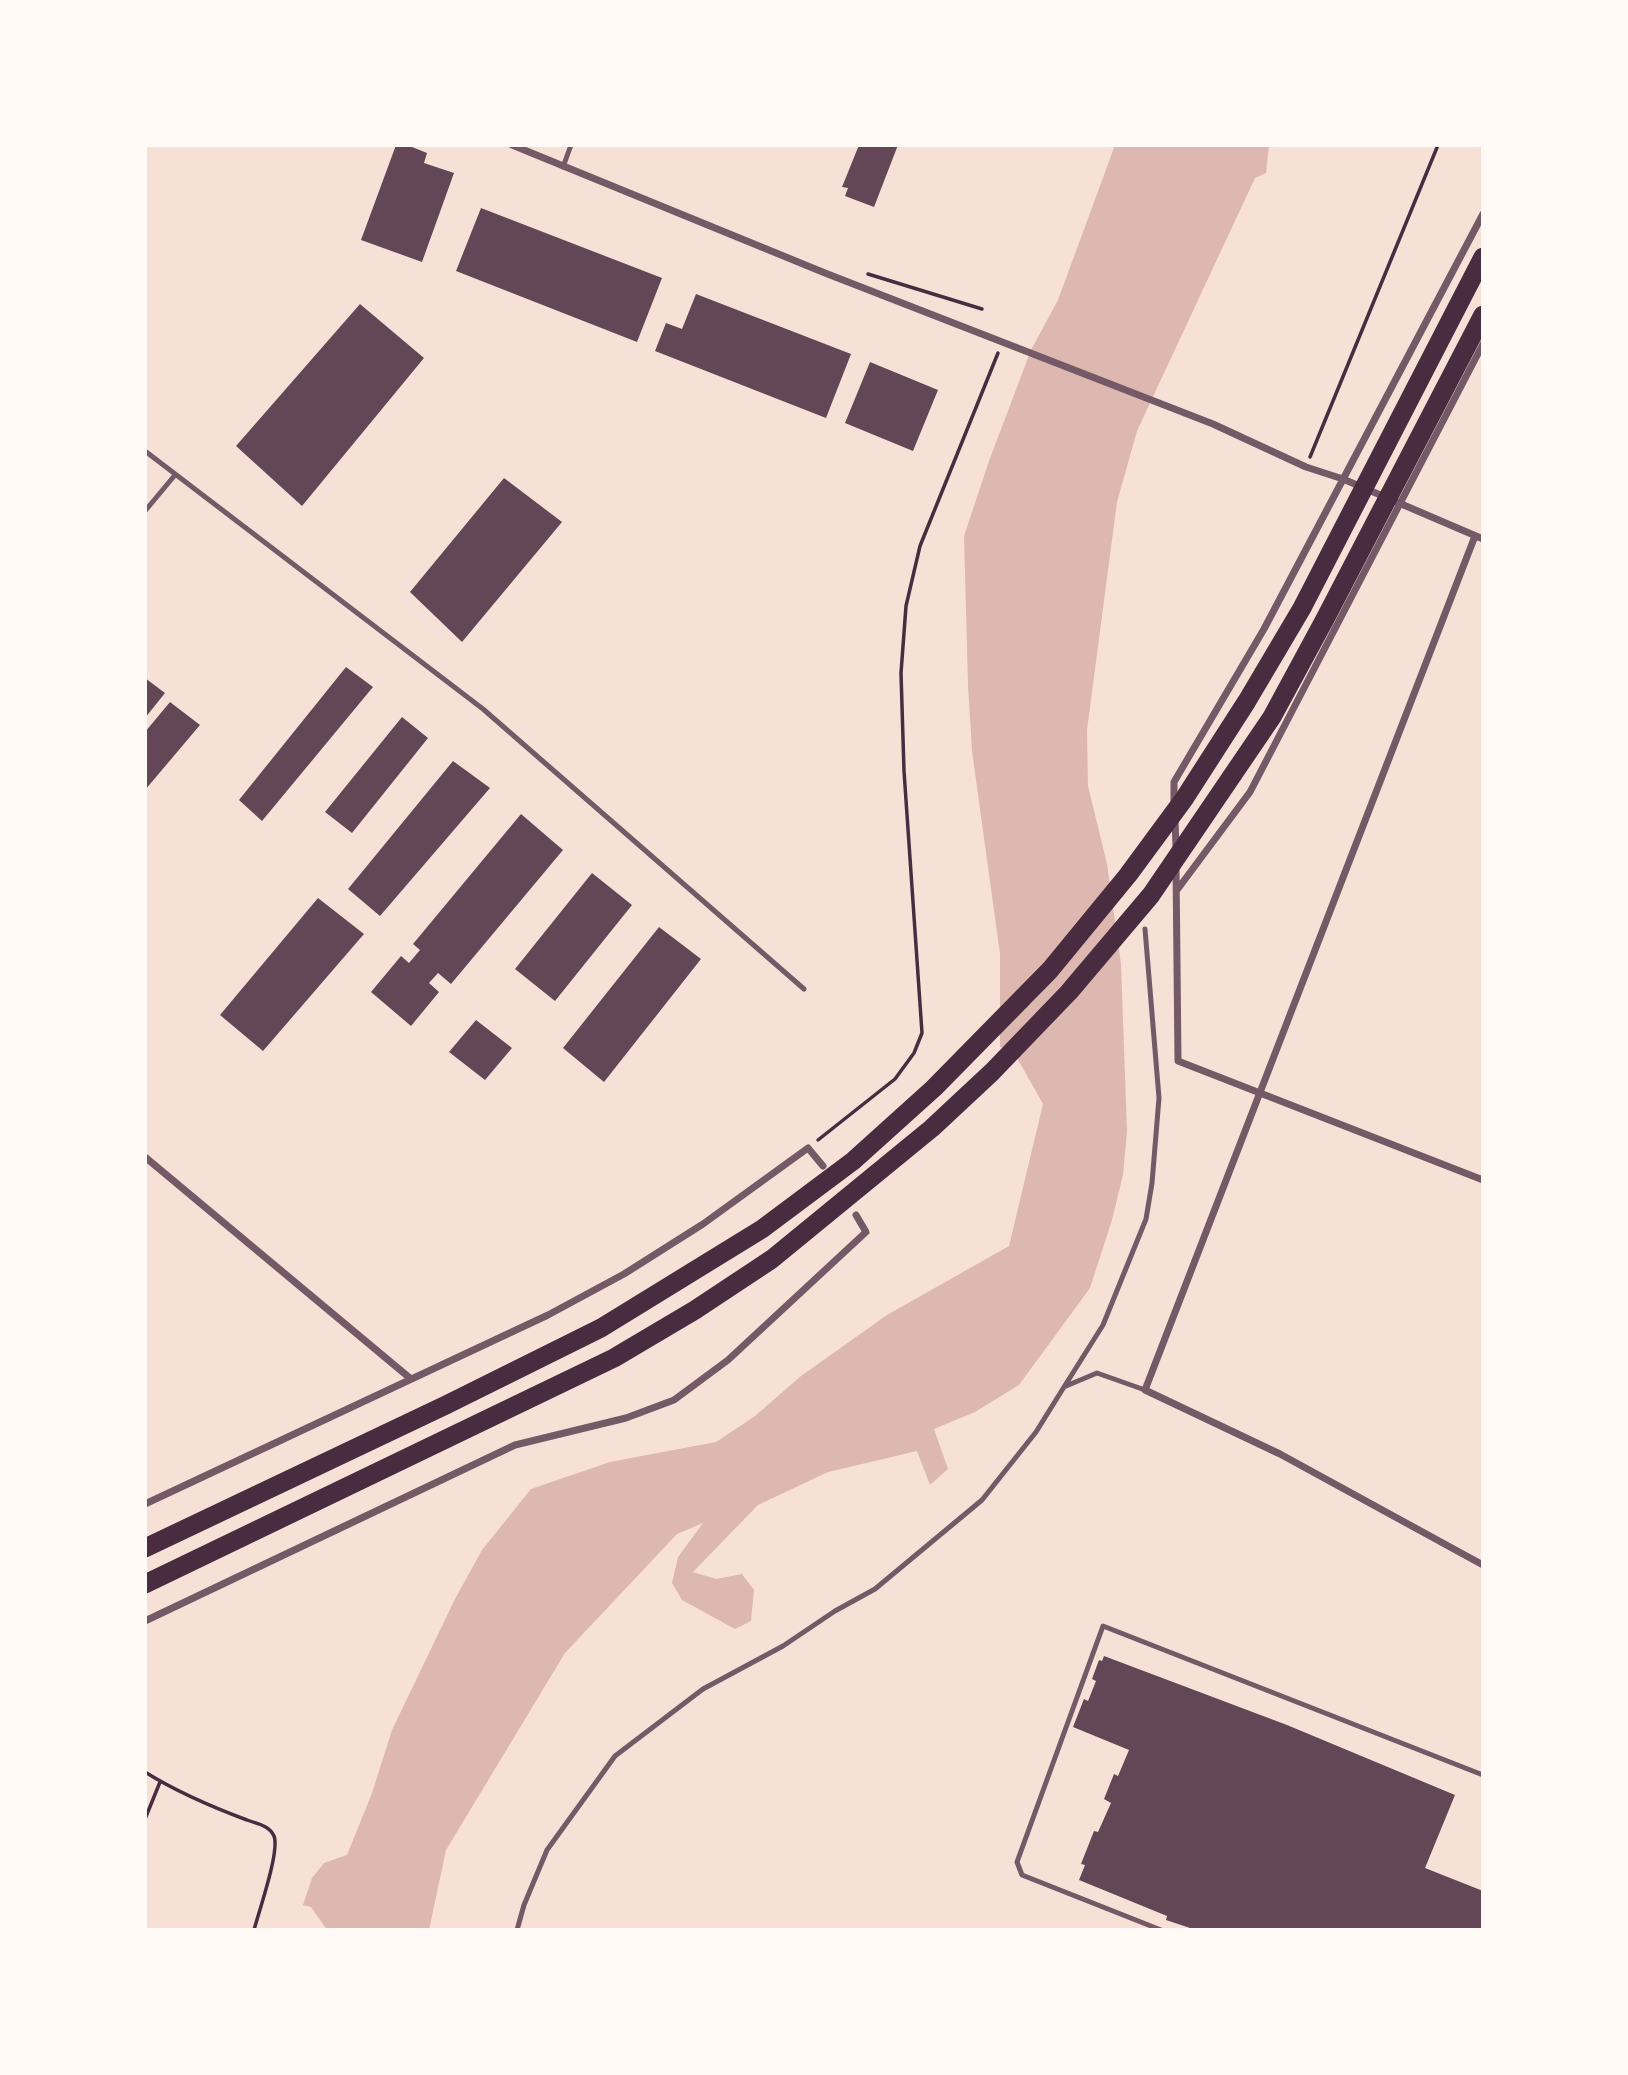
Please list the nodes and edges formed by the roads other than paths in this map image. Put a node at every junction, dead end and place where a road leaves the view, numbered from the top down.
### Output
1 (512, 145) edge
2 (571, 145) edge
3 (563, 167) junction
4 (1483, 214) edge
5 (1483, 257) edge
6 (1483, 315) edge
7 (1483, 344) edge
8 (145, 451) edge
9 (175, 475) junction
10 (1343, 479) junction
11 (1399, 504) junction
12 (145, 511) edge
13 (1479, 538) edge
14 (1177, 891) junction
15 (1146, 929) dead end
16 (804, 989) dead end
17 (1259, 1091) junction
18 (145, 1157) edge
19 (823, 1166) dead end
20 (1483, 1180) edge
21 (856, 1215) dead end
22 (411, 1380) junction
23 (1065, 1387) junction
24 (1145, 1390) junction
25 (145, 1504) edge
26 (145, 1548) edge
27 (1483, 1565) edge
28 (145, 1584) edge
29 (145, 1621) edge
30 (1483, 1775) edge
31 (517, 1930) edge
32 (1161, 1930) edge

1 - 3 street
2 - 3 lane
3 - 10 street
4 - 10 street
5 - 26 highway
6 - 28 highway
7 - 11 street
8 - 9 lane
9 - 12 lane
9 - 16 lane
10 - 11 street
10 - 14 street
11 - 13 street
11 - 14 street
13 - 17 street
14 - 17 street
15 - 23 lane
17 - 20 street
17 - 24 street
18 - 22 street
19 - 22 street
21 - 29 street
22 - 25 street
23 - 24 lane
23 - 31 lane
24 - 27 street
30 - 32 lane

